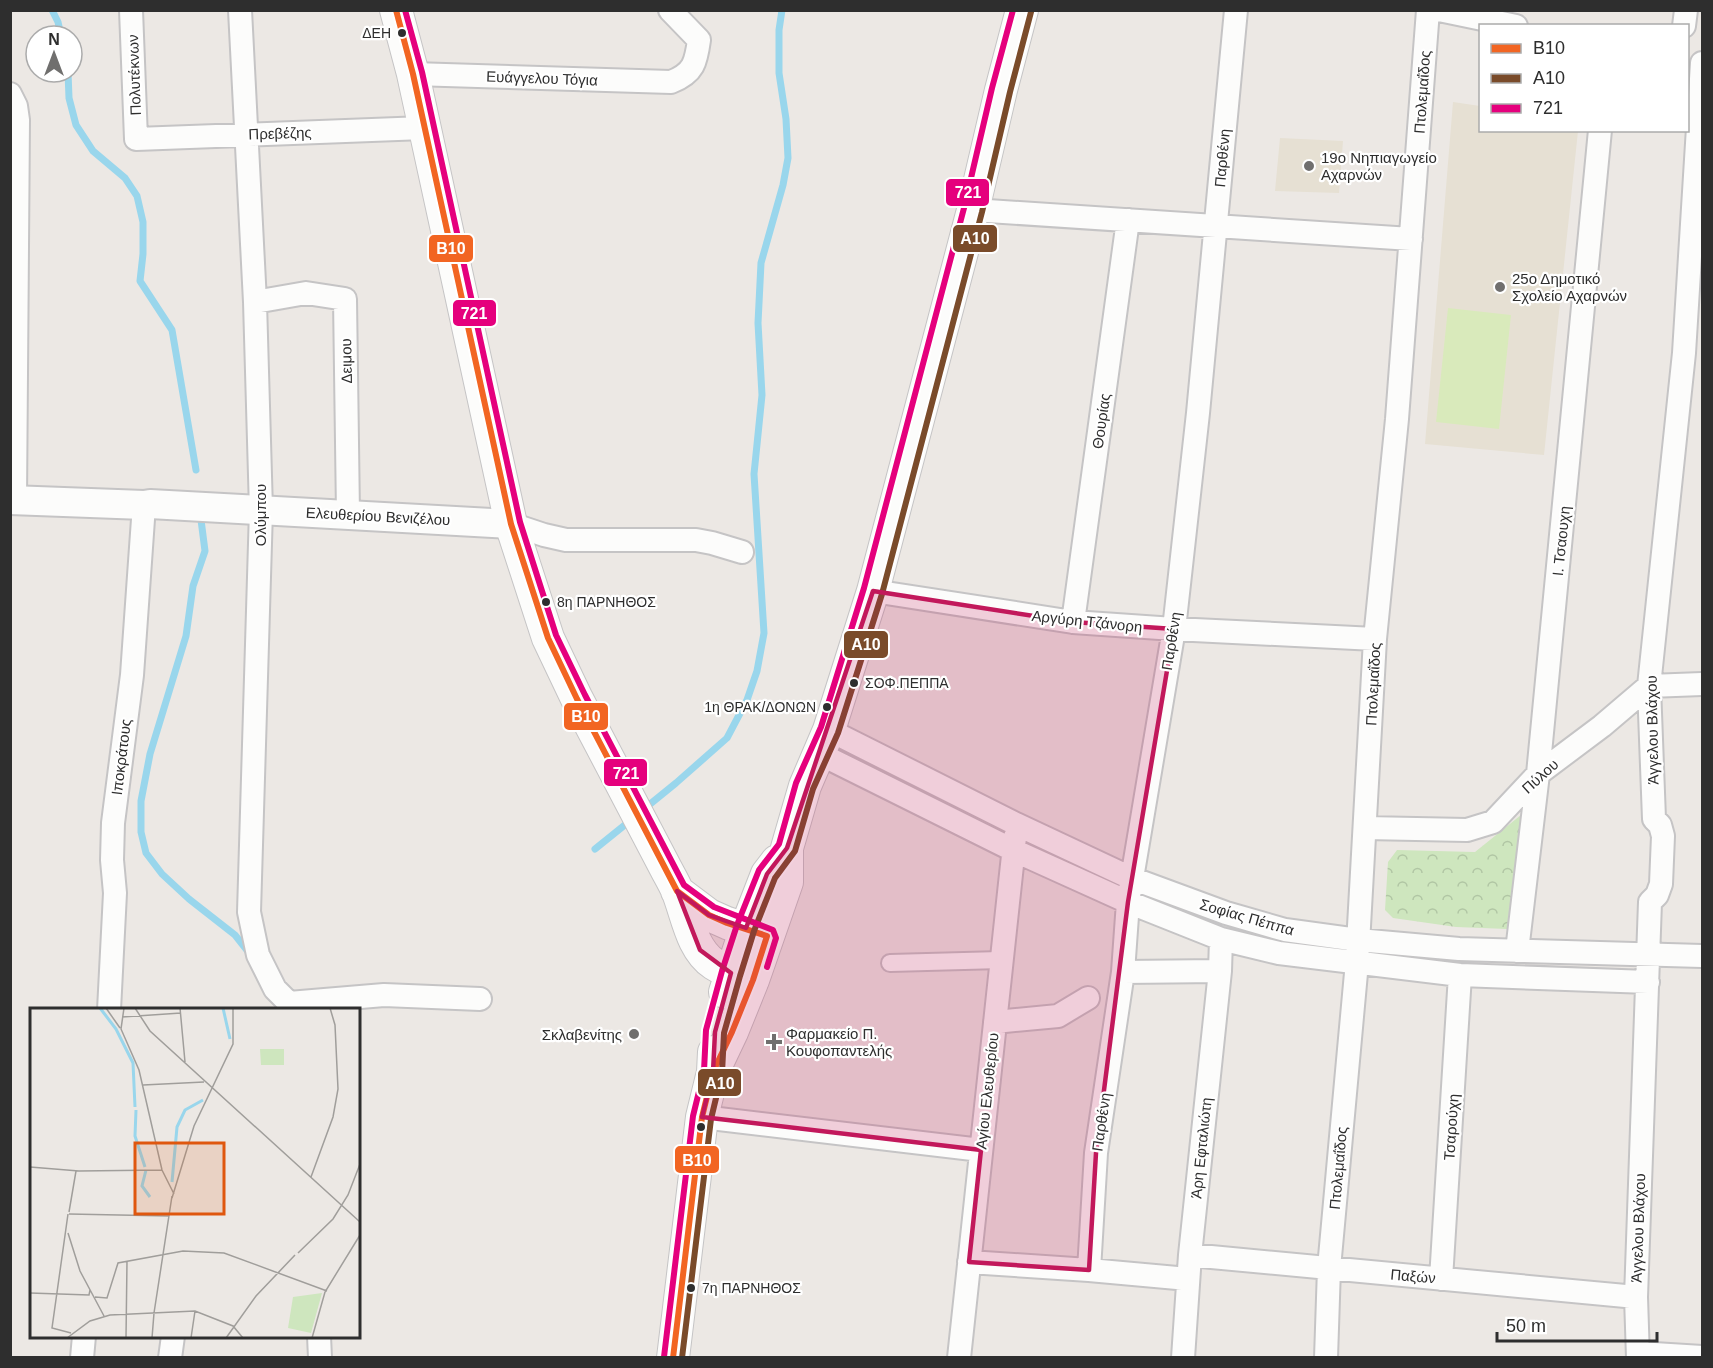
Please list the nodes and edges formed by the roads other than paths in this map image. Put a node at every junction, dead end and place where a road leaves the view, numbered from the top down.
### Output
1 (131, 10) edge
2 (240, 10) edge
3 (396, 10) edge
4 (670, 10) edge
5 (1022, 10) edge
6 (1236, 10) edge
7 (1428, 10) edge
8 (1439, 10) edge
9 (1506, 24) edge
10 (1702, 63) edge
11 (413, 74) junction
12 (10, 94) edge
13 (424, 128) junction
14 (1600, 132) edge
15 (247, 134) junction
16 (136, 139) joint
17 (973, 210) junction
18 (1128, 220) junction
19 (1216, 226) junction
20 (1411, 239) junction
21 (255, 302) junction
22 (1693, 353) edge
23 (13, 500) edge
24 (144, 505) junction
25 (261, 510) junction
26 (348, 514) junction
27 (511, 524) junction
28 (742, 552) dead end
29 (873, 591) junction
30 (1073, 622) junction
31 (1174, 629) junction
32 (1375, 639) junction
33 (1702, 684) edge
34 (1649, 686) junction
35 (824, 742) junction
36 (1538, 774) junction
37 (1016, 824) junction
38 (1365, 828) junction
39 (1013, 850) junction
40 (1131, 878) junction
41 (677, 891) junction
42 (1128, 903) junction
43 (757, 932) junction
44 (1221, 939) junction
45 (1358, 940) junction
46 (1517, 951) junction
47 (1649, 956) junction
48 (1702, 956) edge
49 (1001, 960) junction
50 (1357, 962) junction
51 (890, 963) dead end
52 (1220, 971) junction
53 (1123, 972) junction
54 (1460, 975) junction
55 (742, 977) junction
56 (1648, 982) junction
57 (1088, 998) dead end
58 (480, 999) dead end
59 (289, 1006) edge
60 (109, 1008) edge
61 (995, 1022) junction
62 (702, 1118) junction
63 (981, 1150) junction
64 (1190, 1256) junction
65 (969, 1262) junction
66 (1329, 1268) junction
67 (1089, 1270) junction
68 (1188, 1279) junction
69 (1441, 1279) junction
70 (1636, 1297) junction
71 (84, 1338) edge
72 (173, 1338) edge
73 (319, 1338) edge
74 (1638, 1355) edge
75 (1702, 1357) edge
76 (82, 1358) edge
77 (170, 1358) edge
78 (320, 1358) edge
79 (673, 1358) edge
80 (959, 1358) edge
81 (1183, 1358) edge
82 (1326, 1358) edge

1 - 16 street, Πολυτέκνων
2 - 15 street, Ολύμπου
3 - 11 main road
4 - 11 street, Ευάγγελου Τόγια
5 - 17 main road
6 - 19 street, Παρθένη
7 - 20 street, Πτολεμαΐδος
8 - 9 street
10 - 22 street, Άγγελου Βλάχου
11 - 13 main road
12 - 23 street
13 - 15 street, Πρεβέζης
13 - 27 main road
14 - 36 street, Ι. Τσαουχη
15 - 16 street, Πρεβέζης
15 - 21 street, Ολύμπου
17 - 18 street
17 - 29 main road
18 - 19 street
18 - 30 street, Θουρίας
19 - 20 street
19 - 31 street, Παρθένη
20 - 32 street, Πτολεμαΐδος
21 - 25 street, Ολύμπου
21 - 26 street, Δειμου
22 - 34 street, Άγγελου Βλάχου
23 - 24 street, Ελευθερίου Βενιζέλου
24 - 25 street, Ελευθερίου Βενιζέλου
24 - 60 street, Ιποκράτους
25 - 26 street, Ελευθερίου Βενιζέλου
25 - 59 street, Ολύμπου
26 - 27 street, Ελευθερίου Βενιζέλου
27 - 28 street, Ελευθερίου Βενιζέλου
27 - 41 main road
29 - 30 street, Αργύρη Τζάνορη
29 - 35 main road
30 - 31 street, Αργύρη Τζάνορη
31 - 32 street, Αργύρη Τζάνορη
31 - 40 street, Παρθένη
32 - 38 street, Πτολεμαΐδος
33 - 34 street
34 - 36 street, Πύλου
34 - 47 street, Άγγελου Βλάχου
35 - 37 street, Σοφίας Πέππα
35 - 39 street, Σοφίας Πέππα
35 - 43 main road
36 - 38 street, Πύλου
36 - 46 street, Ι. Τσαουχη
37 - 39 street, Αγίου Ελευθερίου
37 - 40 street, Σοφίας Πέππα
38 - 45 street, Πτολεμαΐδος
39 - 42 street, Σοφίας Πέππα
39 - 49 street, Αγίου Ελευθερίου
40 - 42 street, Παρθένη
40 - 45 street, Σοφίας Πέππα
41 - 43 main road
41 - 55 main road
42 - 44 street, Σοφίας Πέππα
42 - 53 street, Παρθένη
43 - 55 main road
44 - 50 street, Σοφίας Πέππα
44 - 52 street, Άρη Εφταλιώτη
45 - 46 street, Σοφίας Πέππα
45 - 50 street, Πτολεμαΐδος
46 - 47 street, Σοφίας Πέππα
47 - 48 street, Σοφίας Πέππα
47 - 56 street, Άγγελου Βλάχου
49 - 51 street
49 - 61 street, Αγίου Ελευθερίου
50 - 54 street, Σοφίας Πέππα
50 - 66 street, Πτολεμαΐδος
52 - 53 street
52 - 64 street, Άρη Εφταλιώτη
53 - 67 street, Παρθένη
54 - 56 street, Σοφίας Πέππα
54 - 69 street, Τσαρούχη
55 - 62 main road
56 - 70 street, Άγγελου Βλάχου
57 - 61 street
58 - 59 street
61 - 63 street, Αγίου Ελευθερίου
62 - 63 street
62 - 79 main road
63 - 65 street, Αγίου Ελευθερίου
64 - 66 street, Παξών
64 - 68 street, Άρη Εφταλιώτη
65 - 67 street
65 - 80 street, Αγίου Ελευθερίου
66 - 69 street, Παξών
66 - 82 street, Πτολεμαΐδος
67 - 68 street
68 - 81 street, Άρη Εφταλιώτη
69 - 70 street, Παξών
70 - 74 street, Άγγελου Βλάχου
71 - 76 street
72 - 77 street
73 - 78 street
74 - 75 street

